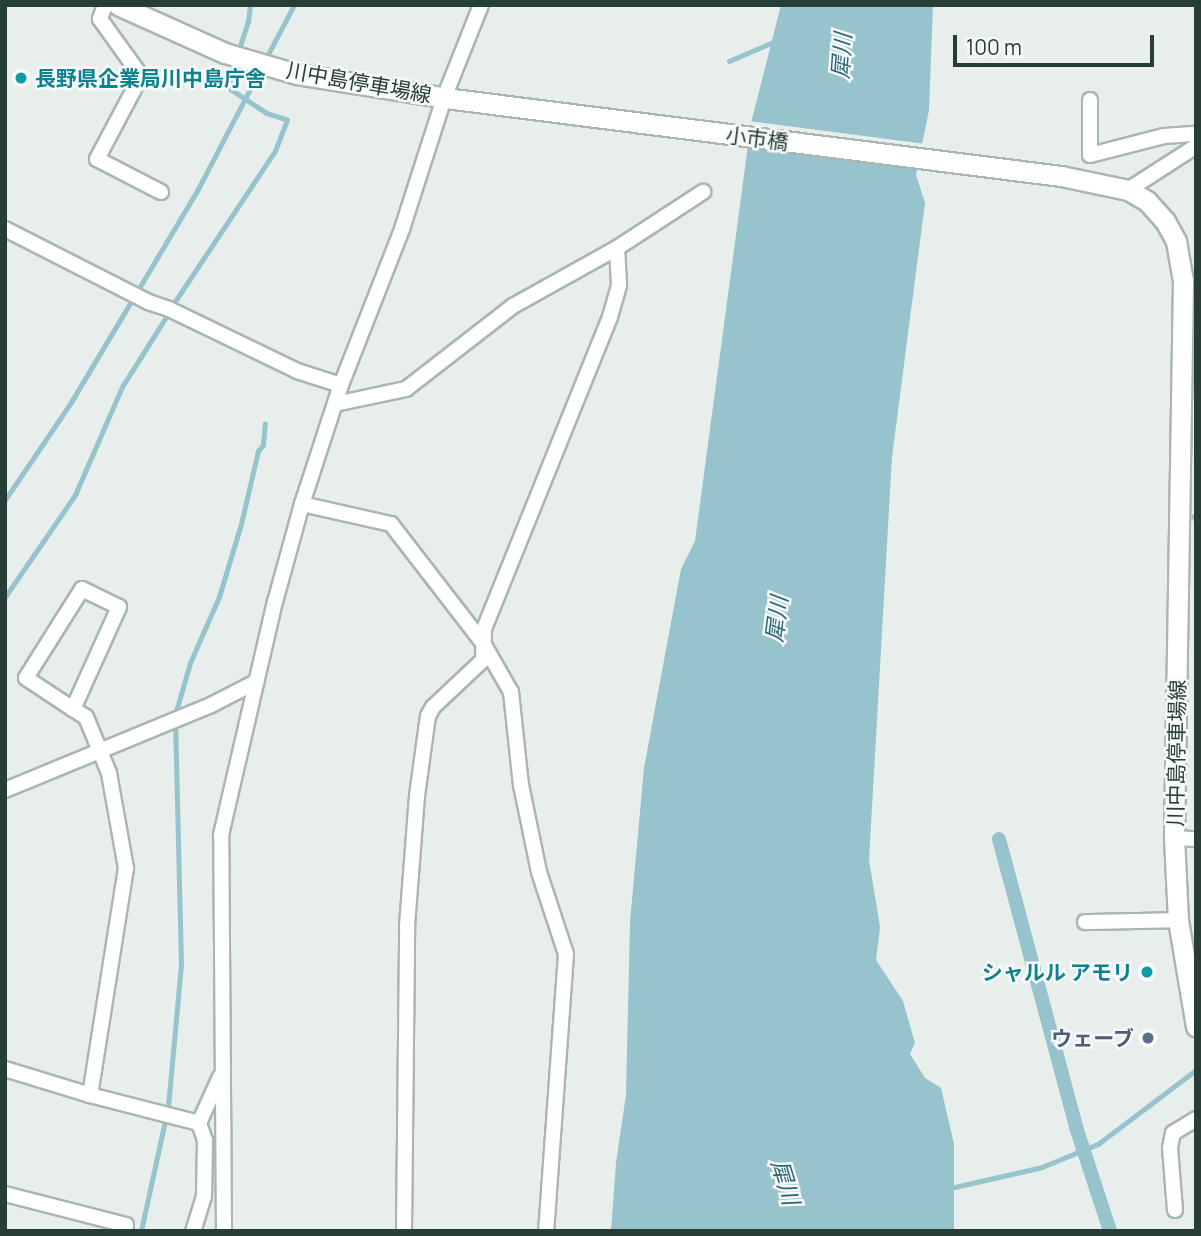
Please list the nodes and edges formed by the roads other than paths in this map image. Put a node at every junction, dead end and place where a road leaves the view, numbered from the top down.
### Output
1 (105, 5) edge
2 (118, 5) edge
3 (481, 5) edge
4 (449, 99) junction
5 (1090, 100) dead end
6 (1196, 134) edge
7 (1196, 146) edge
8 (1061, 176) joint
9 (1128, 190) junction
10 (162, 192) dead end
11 (703, 192) dead end
12 (5, 229) edge
13 (617, 248) junction
14 (1190, 313) edge
15 (341, 385) junction
16 (335, 404) junction
17 (1188, 496) edge
18 (302, 504) junction
19 (483, 643) junction
20 (256, 682) junction
21 (74, 709) junction
22 (100, 750) junction
23 (5, 789) edge
24 (1174, 838) junction
25 (1196, 839) edge
26 (1178, 920) junction
27 (1083, 921) dead end
28 (1196, 1026) edge
29 (5, 1069) edge
30 (222, 1073) junction
31 (90, 1095) junction
32 (1196, 1119) edge
33 (199, 1123) junction
34 (5, 1194) edge
35 (1175, 1210) dead end
36 (125, 1231) edge
37 (193, 1231) edge
38 (224, 1231) edge
39 (404, 1231) edge
40 (546, 1231) edge

1 - 10 street
2 - 4 main road, 川中島停車場線
3 - 4 street
4 - 8 main road, 小市橋
4 - 15 street
5 - 6 street
7 - 9 street
8 - 9 main road, 川中島停車場線
9 - 14 main road, 川中島停車場線
11 - 13 street
12 - 15 street
13 - 16 street
13 - 19 street
14 - 17 main road, 川中島停車場線
15 - 16 street
16 - 18 street
17 - 24 main road, 川中島停車場線
18 - 19 street
18 - 20 street
19 - 39 street
19 - 40 street
20 - 22 street
20 - 30 street
21 - 21 street
21 - 22 street
22 - 23 street
22 - 31 street
24 - 25 street
24 - 26 main road, 川中島停車場線
26 - 27 street
26 - 28 main road, 川中島停車場線
29 - 31 street
30 - 33 street
30 - 38 street
31 - 33 street
32 - 35 street
33 - 37 street
34 - 36 street

